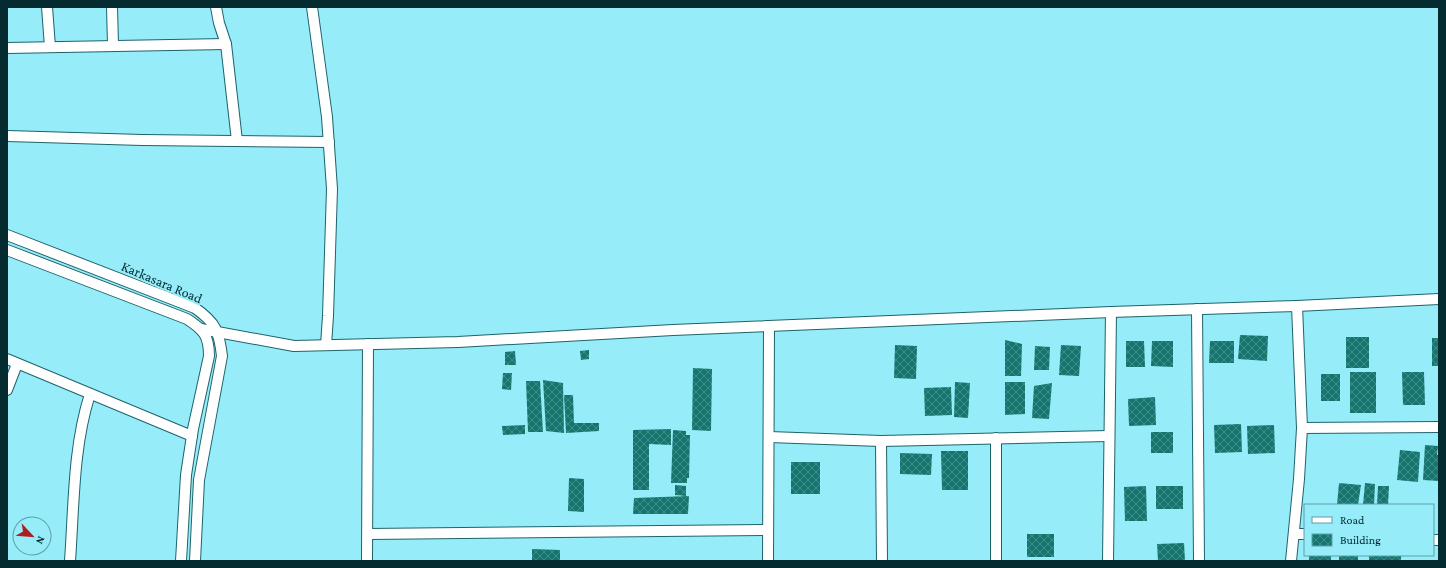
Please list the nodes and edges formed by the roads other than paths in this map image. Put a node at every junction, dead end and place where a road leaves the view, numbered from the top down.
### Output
1 (47, 7) edge
2 (112, 7) edge
3 (216, 7) edge
4 (312, 7) edge
5 (226, 44) junction
6 (113, 45) junction
7 (50, 47) junction
8 (7, 48) edge
9 (7, 136) edge
10 (237, 141) junction
11 (329, 142) junction
12 (7, 235) edge
13 (7, 250) edge
14 (1439, 298) edge
15 (1297, 306) junction
16 (1198, 309) junction
17 (1111, 312) junction
18 (769, 326) junction
19 (200, 328) junction
20 (217, 331) junction
21 (368, 344) junction
22 (326, 345) junction
23 (7, 359) edge
24 (17, 364) junction
25 (7, 390) edge
26 (90, 394) junction
27 (1439, 427) edge
28 (1302, 428) junction
29 (192, 436) junction
30 (1109, 436) junction
31 (769, 437) junction
32 (996, 438) junction
33 (881, 441) junction
34 (768, 530) junction
35 (368, 534) junction
36 (1294, 534) junction
37 (1304, 534) edge
38 (70, 561) edge
39 (180, 561) edge
40 (195, 561) edge
41 (367, 561) edge
42 (768, 561) edge
43 (882, 561) edge
44 (996, 561) edge
45 (1108, 561) edge
46 (1199, 561) edge
47 (1291, 561) edge

1 - 7 street
2 - 6 street
3 - 5 street
4 - 11 street
5 - 6 street
5 - 10 street
6 - 7 street
7 - 8 street
9 - 10 street
10 - 11 street
11 - 22 street
12 - 20 street, Karkasara Road
13 - 19 street, Karkasara Road
14 - 15 street
15 - 16 street
15 - 28 street
16 - 17 street
16 - 46 street
17 - 18 street
17 - 30 street
18 - 21 street
18 - 31 street
19 - 20 street
19 - 29 street
20 - 22 street
20 - 40 street, Karkasara Road
21 - 22 street
21 - 35 street
23 - 24 street
24 - 25 street
24 - 26 street
26 - 29 street
26 - 38 street
27 - 28 street
28 - 36 street
29 - 39 street
30 - 32 street
30 - 45 street
31 - 33 street
31 - 34 street
32 - 33 street
32 - 44 street
33 - 43 street
34 - 35 street
34 - 42 street
35 - 41 street
36 - 37 street
36 - 47 street

